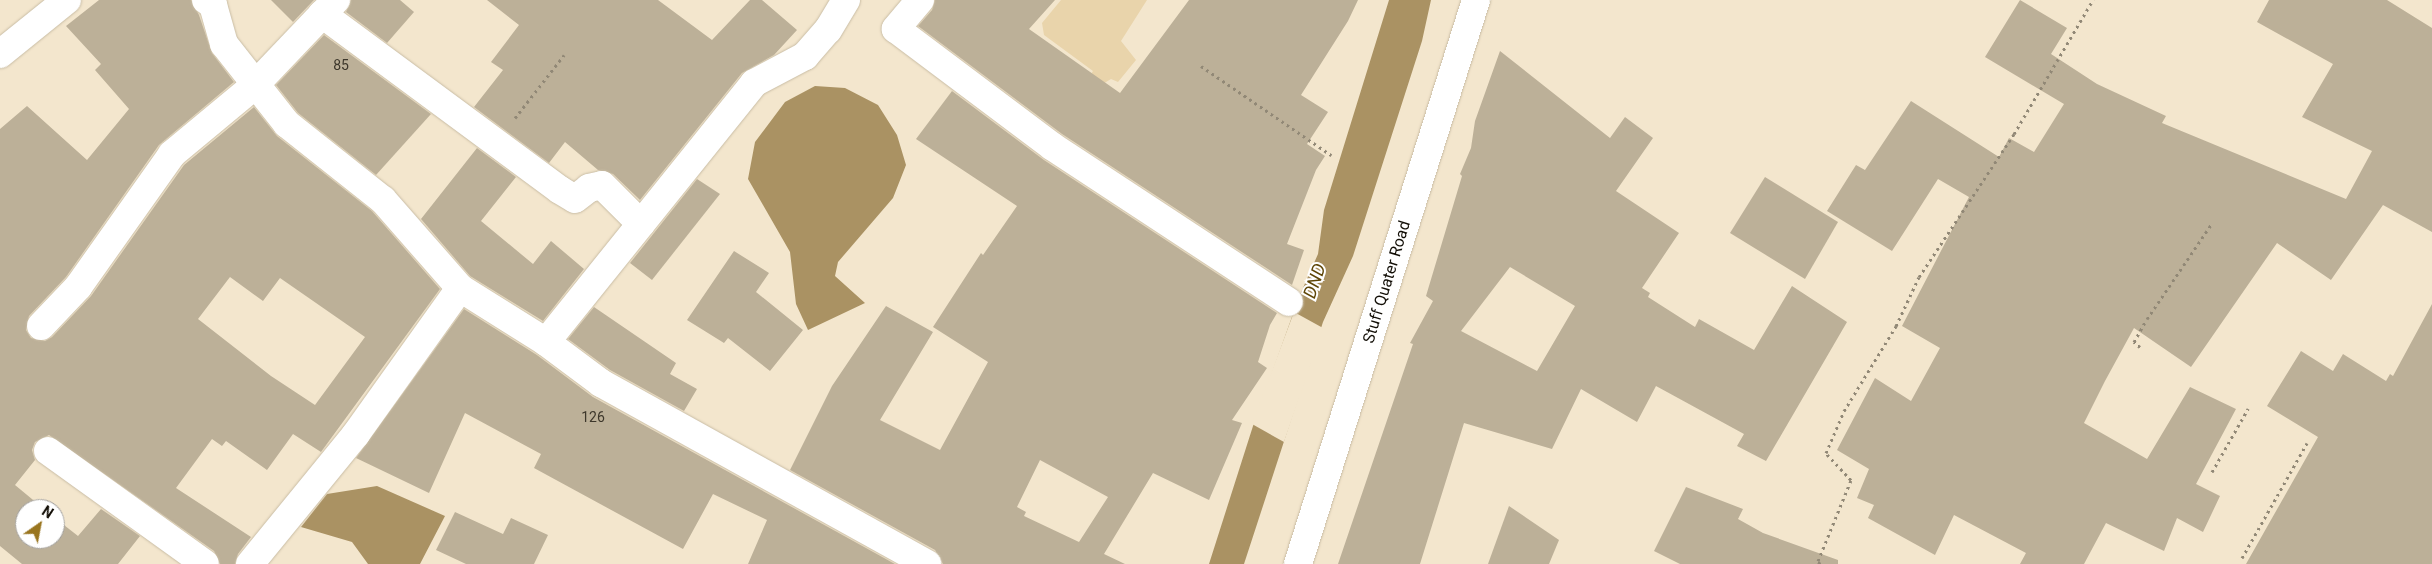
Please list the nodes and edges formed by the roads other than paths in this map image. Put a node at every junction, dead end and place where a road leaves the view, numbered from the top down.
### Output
1 (67, 0) edge
2 (206, 0) edge
3 (846, 0) edge
4 (920, 0) edge
5 (1476, 0) edge
6 (329, 7) edge
7 (0, 54) edge
8 (254, 86) junction
9 (641, 224) junction
10 (460, 288) junction
11 (1289, 302) dead end
12 (41, 326) dead end
13 (546, 342) junction
14 (48, 451) dead end
15 (205, 564) edge
16 (250, 564) edge
17 (927, 564) edge
18 (1298, 564) edge

1 - 7 street
2 - 8 street
3 - 9 street
4 - 11 street
5 - 18 street, Stuff Quater Road
6 - 8 street
6 - 9 street
8 - 10 street
8 - 12 street
9 - 13 street
10 - 13 street
10 - 16 street
13 - 17 street
14 - 15 street

